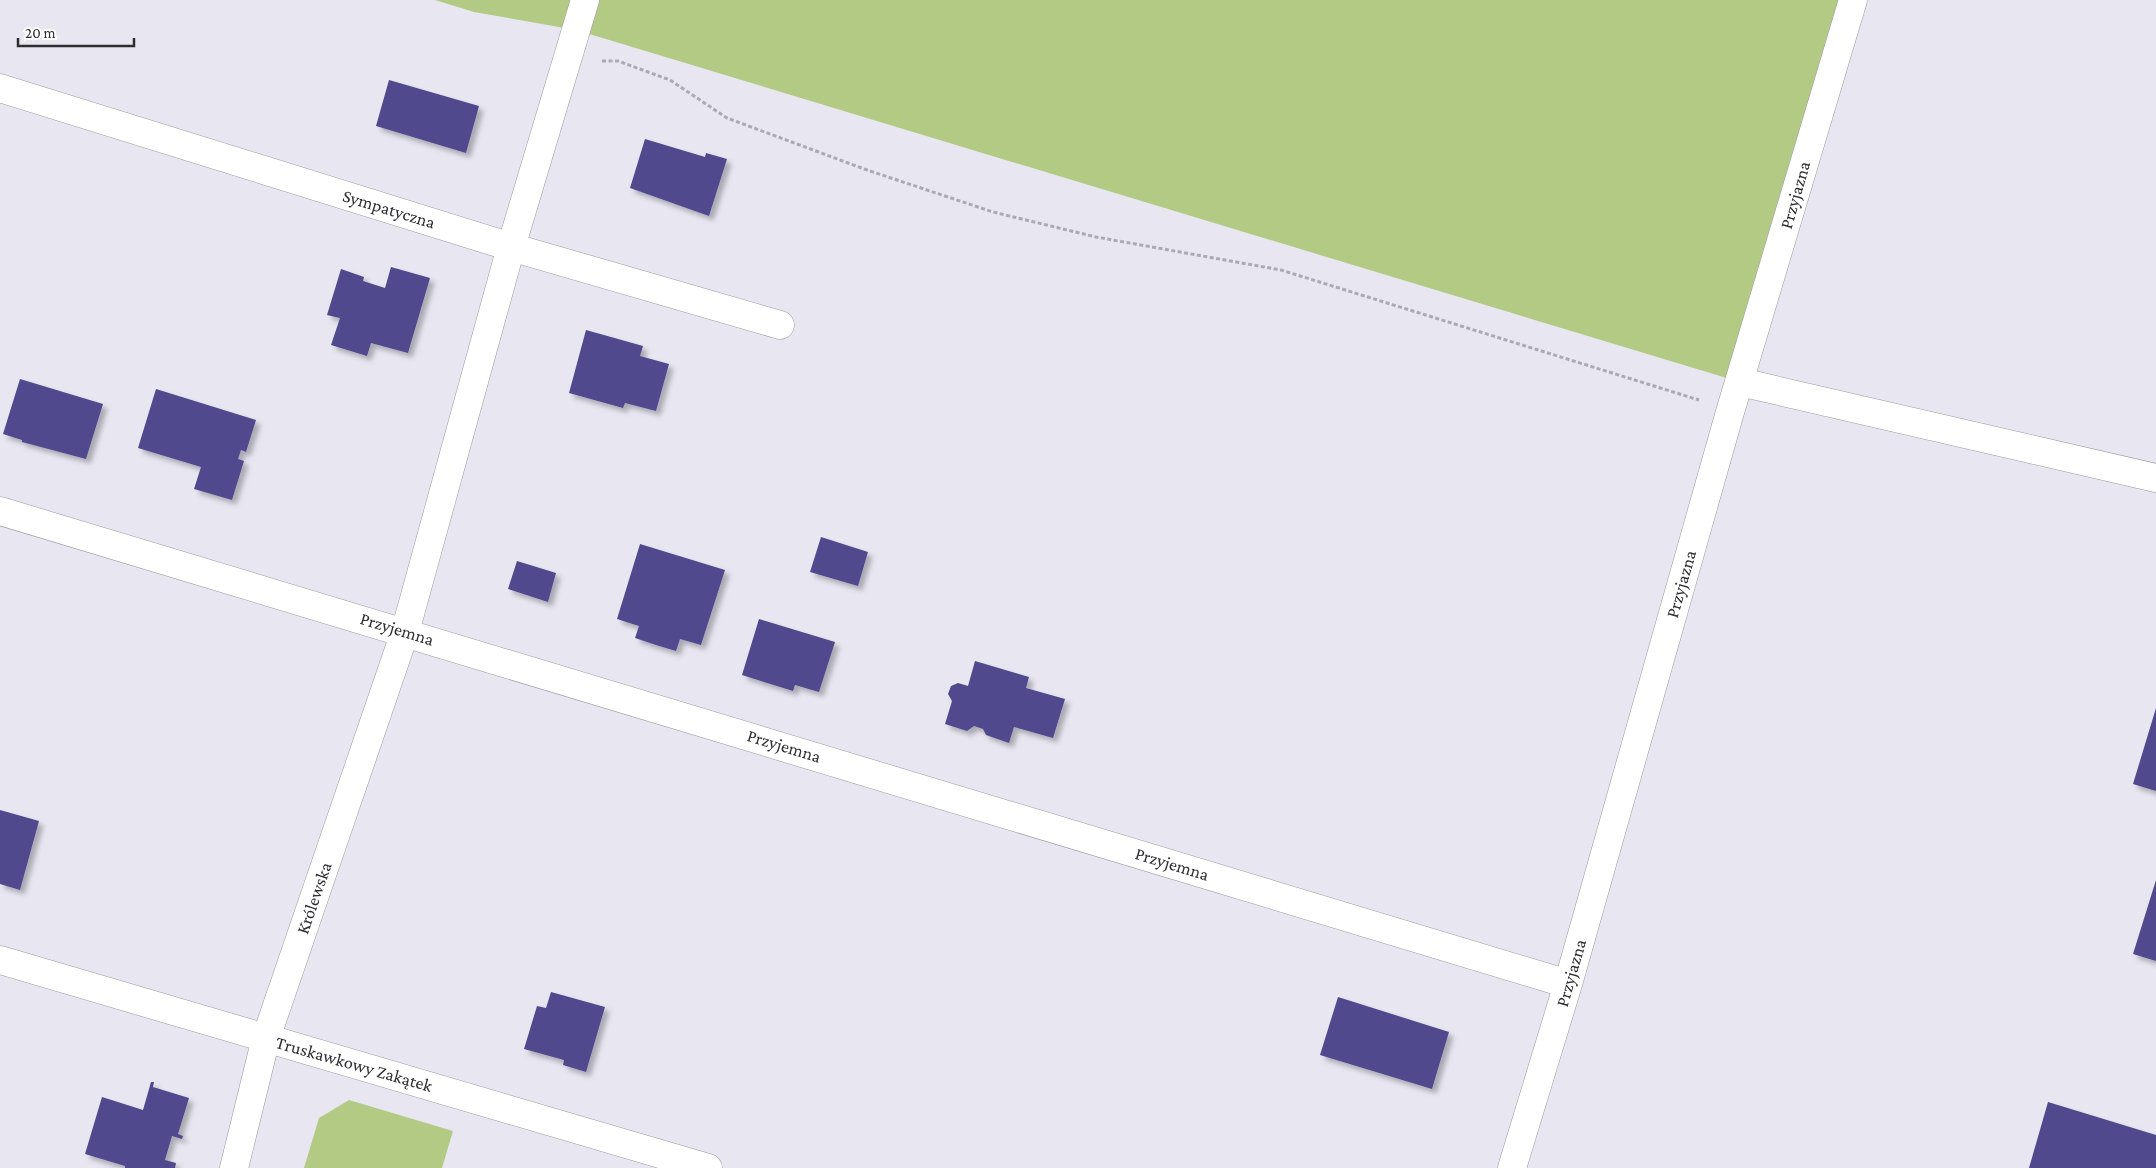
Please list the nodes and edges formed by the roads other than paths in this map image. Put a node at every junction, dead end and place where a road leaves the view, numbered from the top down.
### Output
1 (585, 0) edge
2 (1852, 0) edge
3 (0, 88) edge
4 (511, 246) junction
5 (780, 325) dead end
6 (1740, 382) junction
7 (2156, 478) edge
8 (0, 511) edge
9 (405, 632) junction
10 (0, 960) edge
11 (1568, 984) junction
12 (266, 1038) junction
13 (234, 1168) edge
14 (708, 1168) edge
15 (1512, 1168) edge

1 - 4 street, Królewska
2 - 6 street, Przyjazna
3 - 4 street, Sympatyczna
4 - 5 street, Sympatyczna
4 - 9 street, Królewska
6 - 7 street
6 - 11 street, Przyjazna
8 - 9 street, Przyjemna
9 - 11 street, Przyjemna
9 - 12 street, Królewska
10 - 12 street, Truskawkowy Zakątek
11 - 15 street, Przyjazna
12 - 13 street, Królewska
12 - 14 street, Truskawkowy Zakątek

